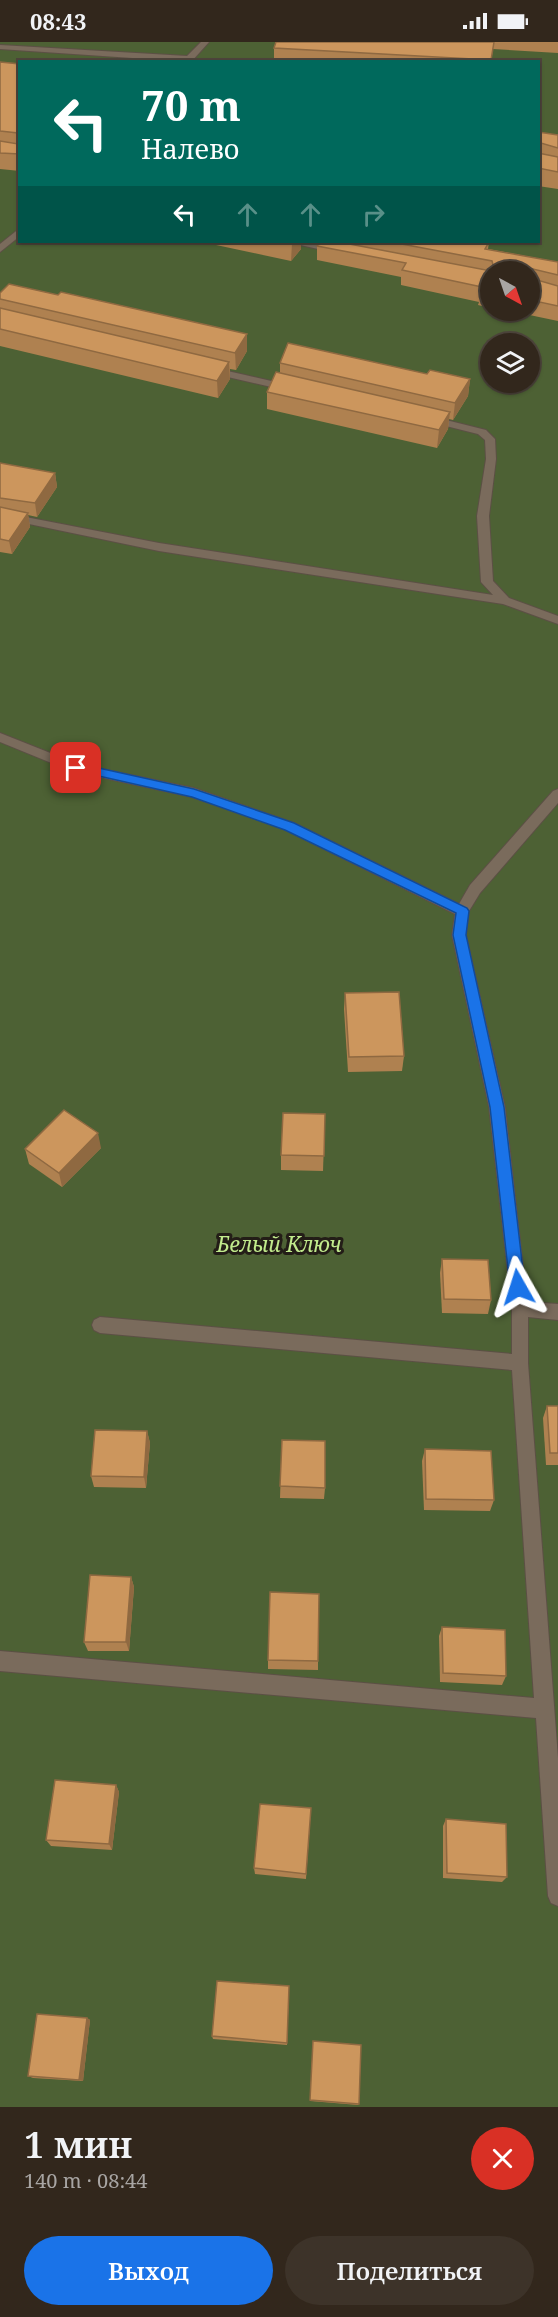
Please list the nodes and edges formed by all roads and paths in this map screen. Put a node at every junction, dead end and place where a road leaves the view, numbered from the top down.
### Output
1 (205, 42) edge
2 (0, 47) edge
3 (187, 60) edge
4 (18, 233) edge
5 (297, 243) edge
6 (0, 249) edge
7 (349, 253) edge
8 (202, 368) edge
9 (295, 389) edge
10 (424, 418) edge
11 (0, 515) edge
12 (505, 601) junction
13 (558, 620) edge
14 (0, 737) edge
15 (558, 794) edge
16 (462, 911) junction
17 (520, 1310) junction
18 (558, 1312) edge
19 (100, 1325) dead end
20 (520, 1363) junction
21 (0, 1661) edge
22 (544, 1709) junction
23 (558, 1896) edge

1 - 3 lane
2 - 3 lane
4 - 6 lane
5 - 7 lane
8 - 9 lane
10 - 12 lane
11 - 12 lane
12 - 13 lane
14 - 16 lane
15 - 16 lane
16 - 17 lane
17 - 18 lane
17 - 20 lane
19 - 20 lane
20 - 22 lane
21 - 22 lane
22 - 23 lane

